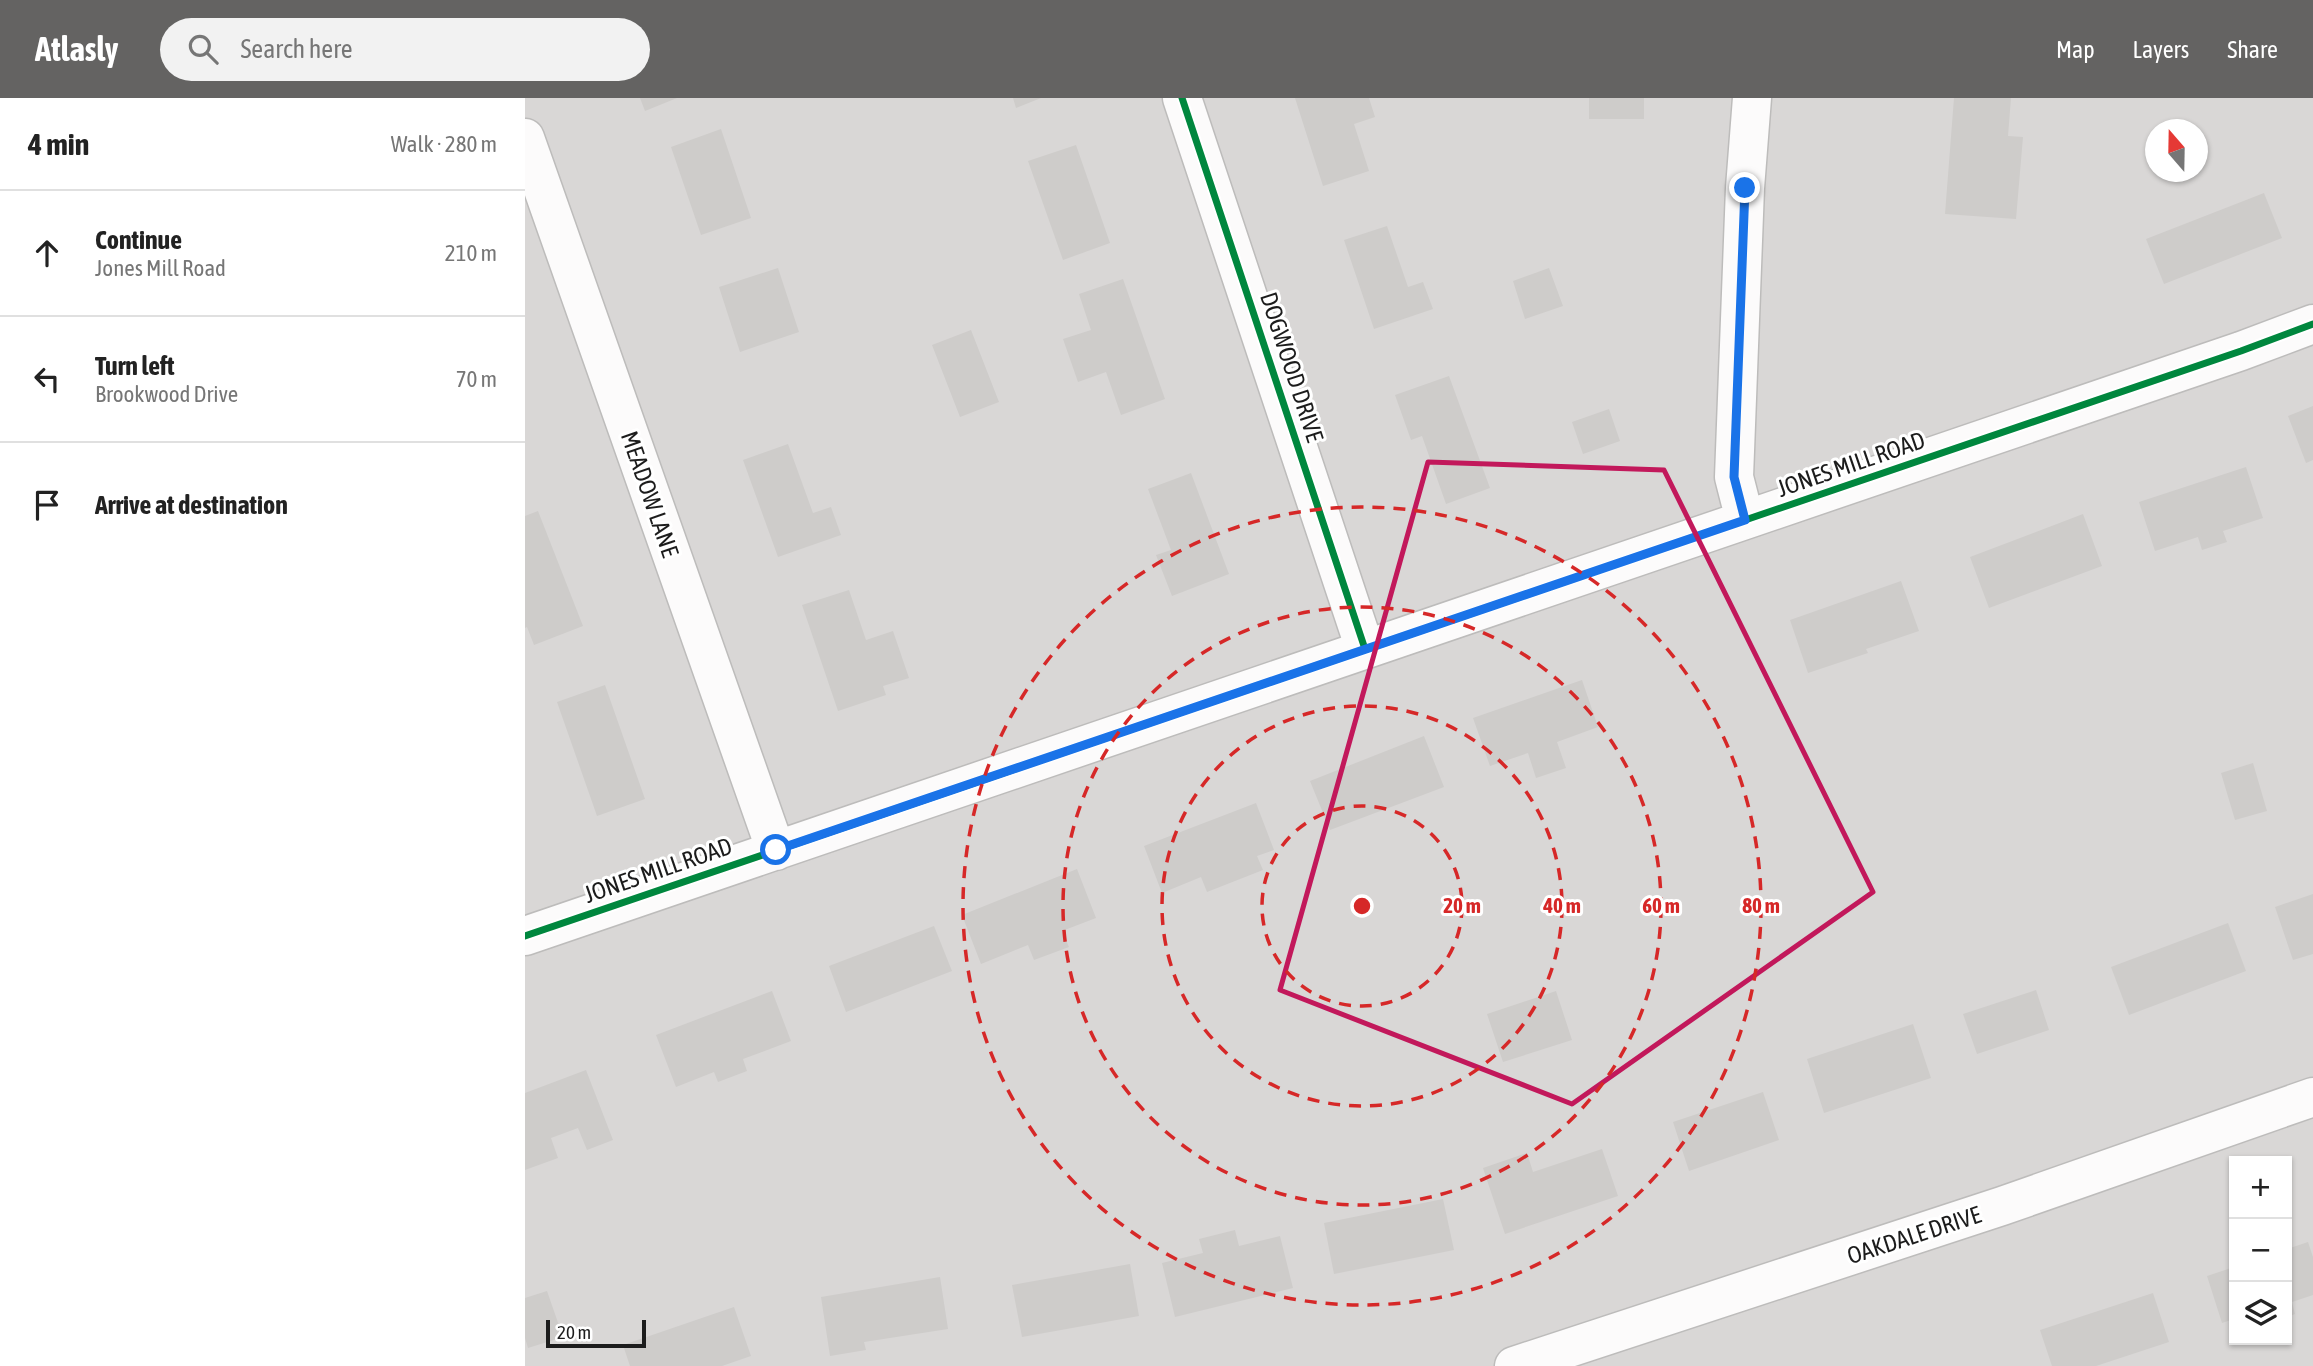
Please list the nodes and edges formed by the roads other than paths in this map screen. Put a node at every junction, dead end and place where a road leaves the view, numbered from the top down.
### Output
1 (1182, 98) edge
2 (1752, 98) edge
3 (525, 138) edge
4 (2313, 324) edge
5 (1745, 520) junction
6 (1365, 649) junction
7 (776, 850) junction
8 (525, 936) edge
9 (2313, 1097) edge
10 (1514, 1366) edge

1 - 6 street, DOGWOOD DRIVE
2 - 5 street
3 - 7 street, MEADOW LANE
4 - 5 street, JONES MILL ROAD
5 - 6 street, JONES MILL ROAD
6 - 7 street, JONES MILL ROAD
7 - 8 street, JONES MILL ROAD
9 - 10 street, OAKDALE DRIVE

